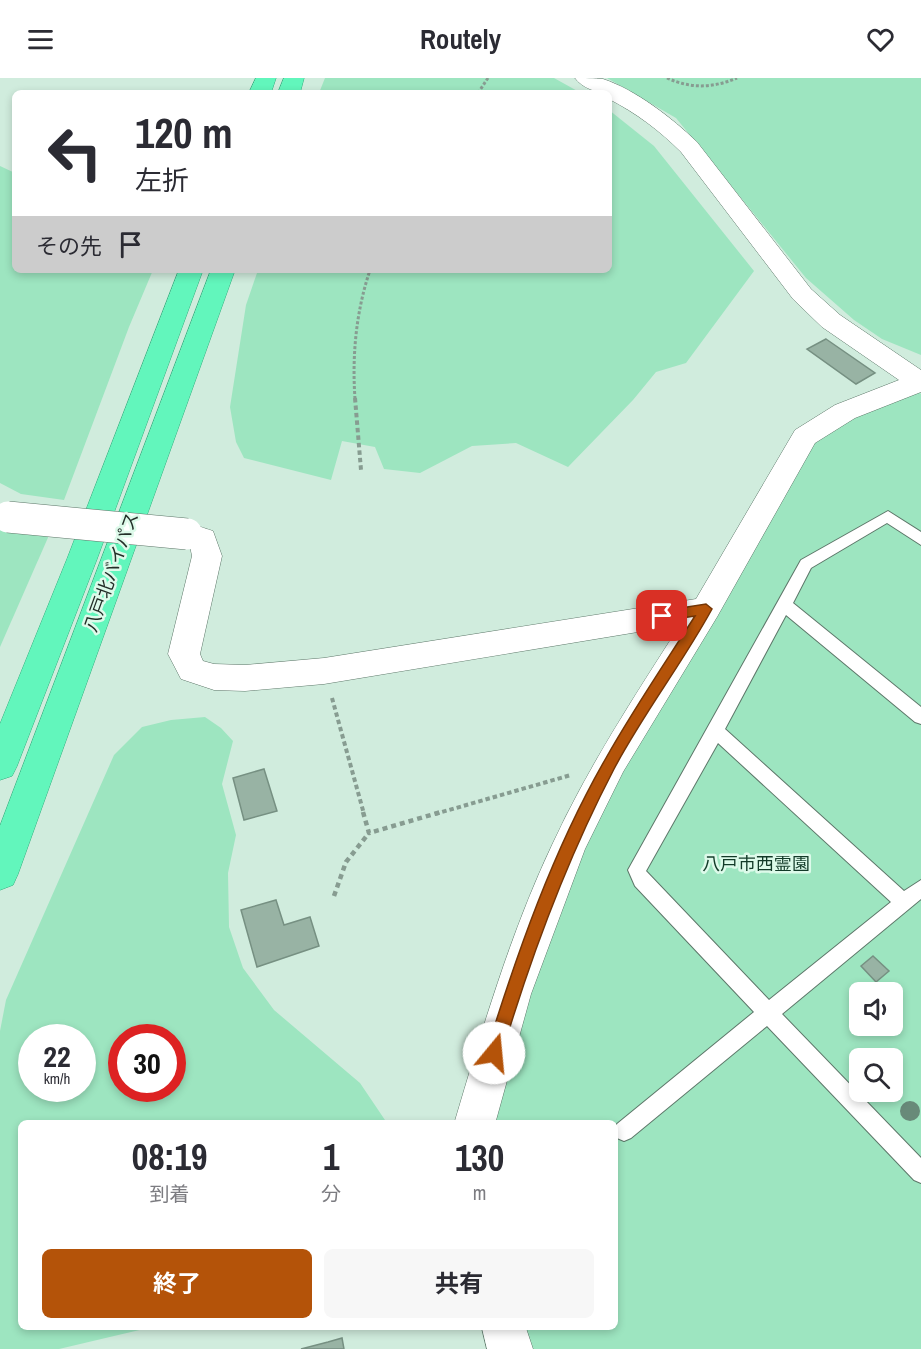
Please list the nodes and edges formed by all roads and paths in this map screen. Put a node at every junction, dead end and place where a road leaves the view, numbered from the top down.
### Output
1 (585, 78) edge
2 (667, 78) edge
3 (737, 78) edge
4 (609, 90) edge
5 (612, 91) edge
6 (190, 273) edge
7 (222, 273) edge
8 (369, 273) edge
9 (920, 382) edge
10 (361, 470) dead end
11 (4, 516) edge
12 (921, 540) edge
13 (785, 605) junction
14 (706, 609) junction
15 (324, 671) junction
16 (921, 717) edge
17 (716, 731) junction
18 (610, 763) junction
19 (0, 766) edge
20 (369, 833) junction
21 (0, 874) edge
22 (921, 888) edge
23 (334, 896) dead end
24 (903, 902) junction
25 (768, 1013) junction
26 (475, 1120) edge
27 (624, 1131) dead end
28 (921, 1173) edge
29 (505, 1330) edge
30 (510, 1349) edge

1 - 4 street
2 - 3 path
5 - 9 street
6 - 19 highway, 八戸北バイパス
7 - 21 highway, 八戸北バイパス
8 - 10 path
9 - 14 street
11 - 15 street, bridge
12 - 13 lane
13 - 16 lane
13 - 17 lane
14 - 15 street
14 - 18 street
15 - 20 path
17 - 24 lane
17 - 25 lane
18 - 20 path
18 - 26 street
20 - 23 path
22 - 24 lane
24 - 25 lane
25 - 27 lane
25 - 28 lane
29 - 30 street

